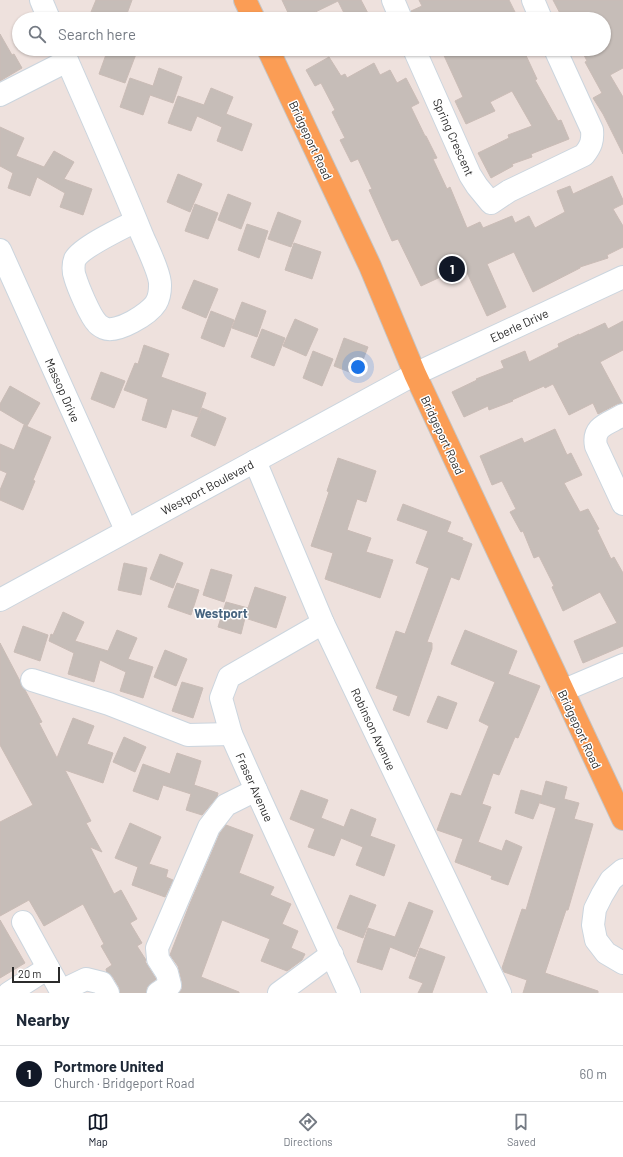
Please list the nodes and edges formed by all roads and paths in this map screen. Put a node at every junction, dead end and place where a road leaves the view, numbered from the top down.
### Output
1 (41, 0) edge
2 (245, 0) edge
3 (393, 0) edge
4 (533, 0) edge
5 (46, 12) edge
6 (251, 12) edge
7 (398, 12) edge
8 (538, 12) edge
9 (63, 56) edge
10 (65, 56) edge
11 (271, 56) edge
12 (417, 56) edge
13 (558, 56) edge
14 (0, 95) edge
15 (136, 221) junction
16 (0, 250) edge
17 (623, 277) edge
18 (414, 374) junction
19 (623, 416) edge
20 (255, 461) junction
21 (623, 504) edge
22 (126, 530) junction
23 (0, 600) edge
24 (323, 623) junction
25 (623, 665) edge
26 (32, 680) dead end
27 (562, 691) junction
28 (231, 734) junction
29 (256, 790) junction
30 (623, 819) edge
31 (623, 870) edge
32 (23, 922) dead end
33 (332, 954) junction
34 (623, 963) edge
35 (48, 968) junction
36 (61, 992) edge
37 (9, 993) edge
38 (108, 993) edge
39 (158, 993) edge
40 (279, 993) edge
41 (350, 993) edge
42 (500, 993) edge

1 - 5 street
2 - 6 main road
3 - 7 street
4 - 8 street
9 - 14 street
10 - 15 street
11 - 18 main road, Bridgeport Road
12 - 13 street, Spring Crescent
15 - 15 street
16 - 22 street, Massop Drive
17 - 18 street, Eberle Drive
18 - 20 street, Westport Boulevard
18 - 27 main road, Bridgeport Road
19 - 21 street
20 - 22 street, Westport Boulevard
20 - 24 street, Robinson Avenue
22 - 23 street, Westport Boulevard
24 - 28 street, Fraser Avenue
24 - 42 street, Robinson Avenue
25 - 27 street
26 - 28 street
27 - 30 main road, Bridgeport Road
28 - 29 street, Fraser Avenue
29 - 33 street, Fraser Avenue
29 - 39 street
31 - 34 street
32 - 35 street
33 - 40 street
33 - 41 street, Fraser Avenue
35 - 36 street
35 - 37 street
36 - 38 street

